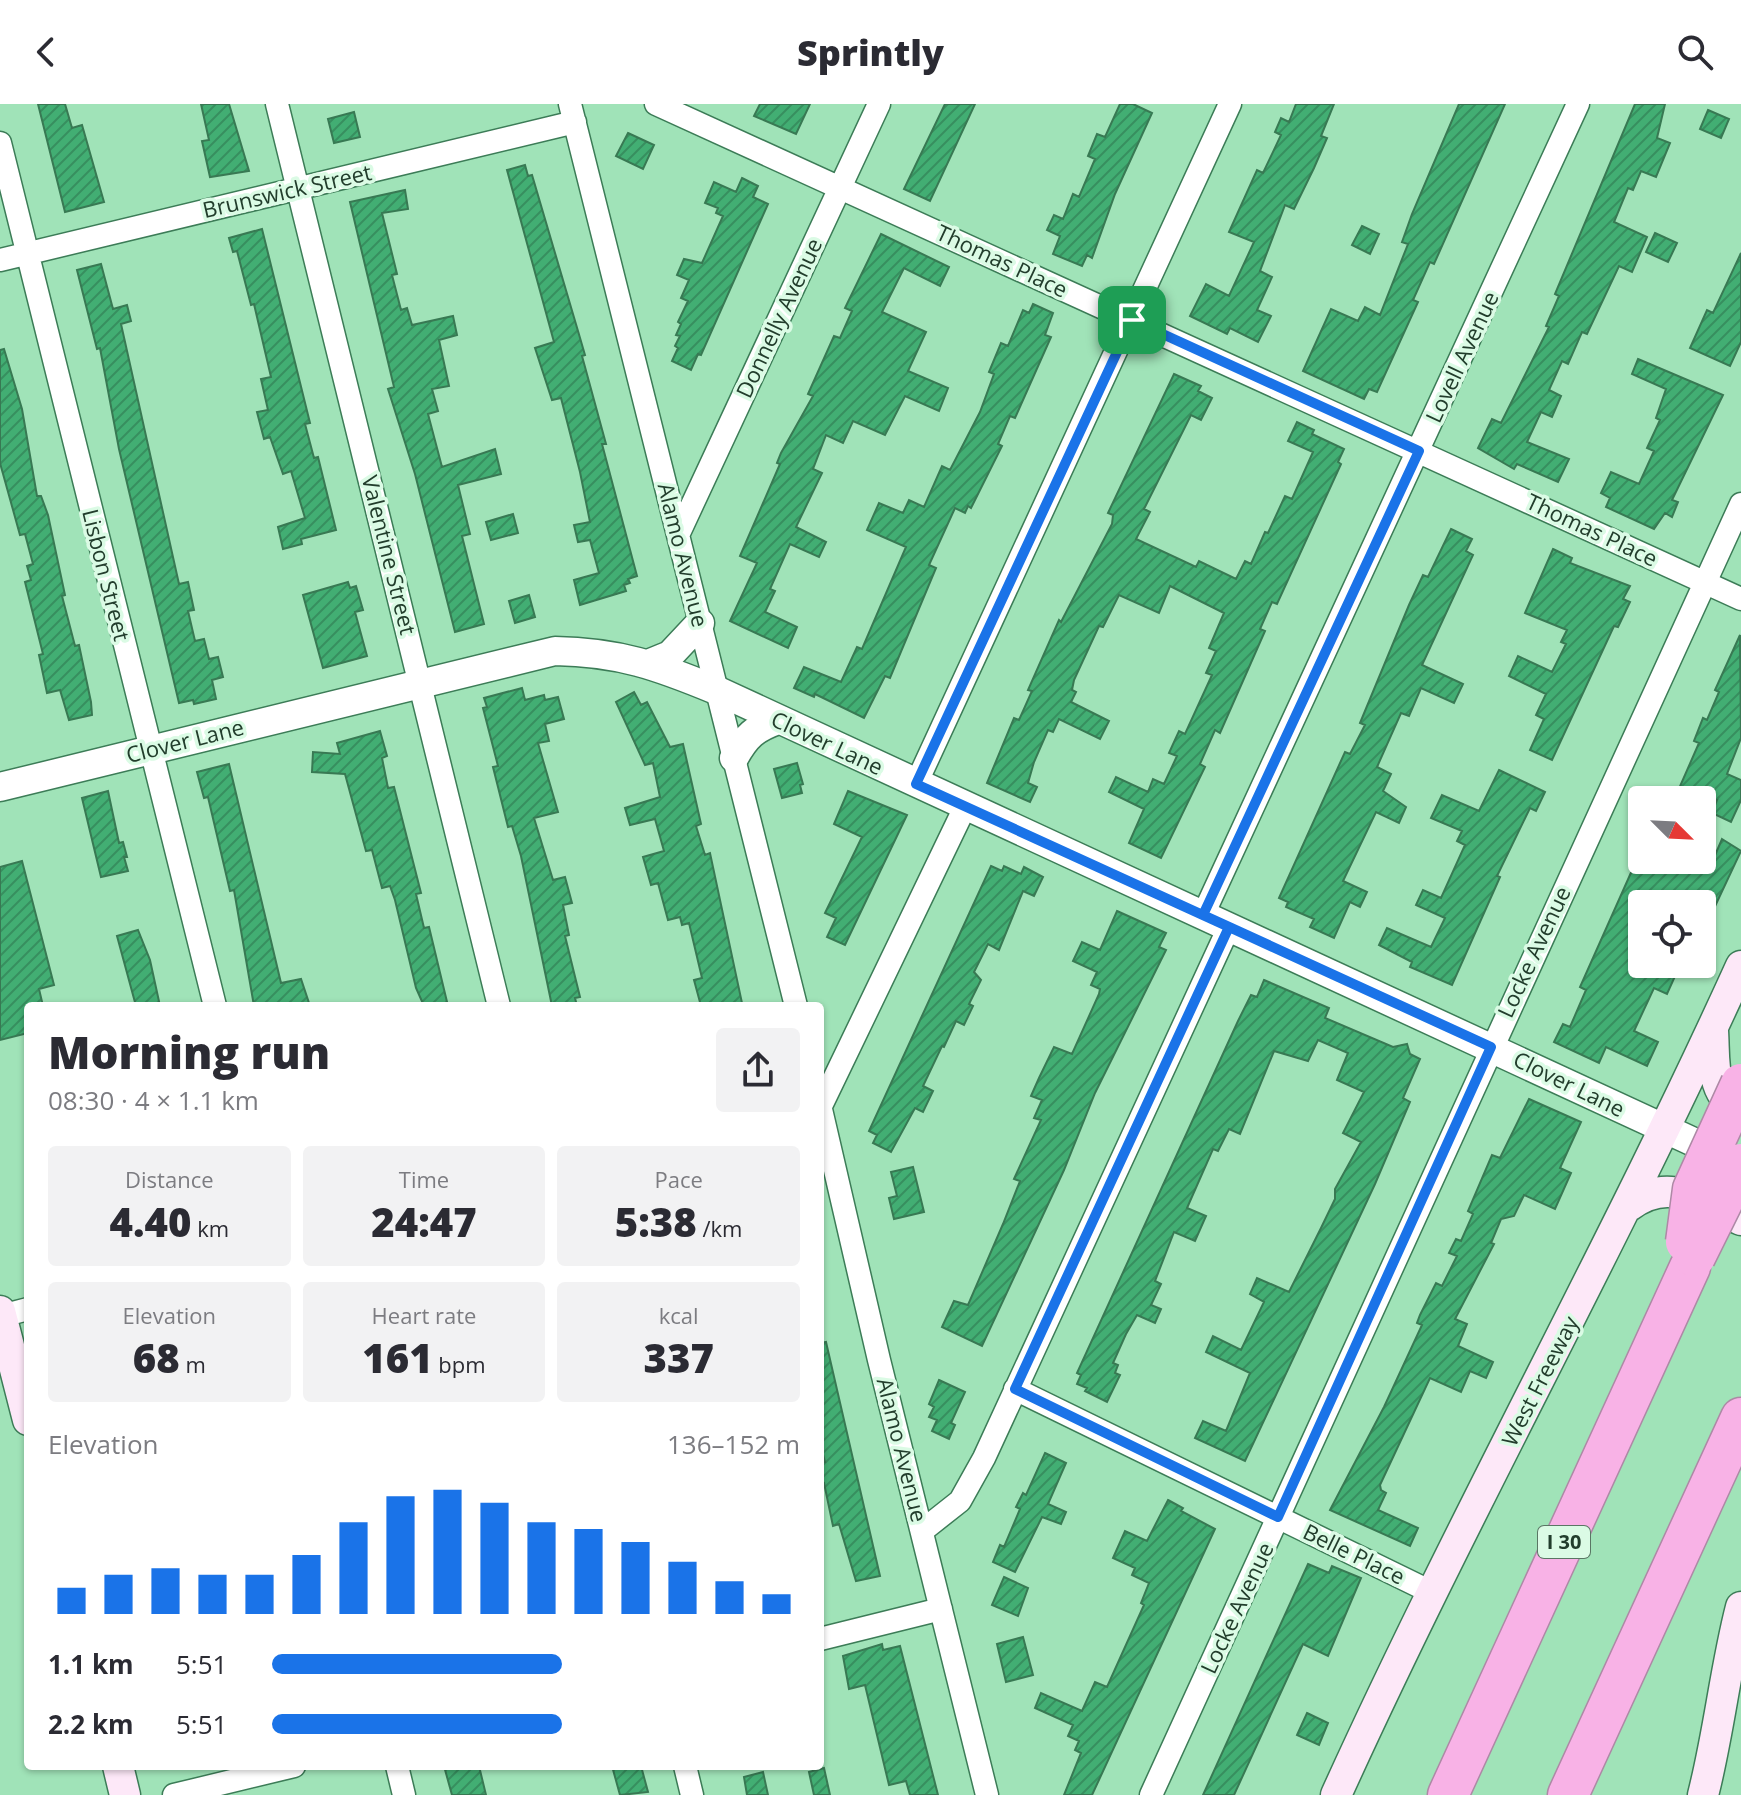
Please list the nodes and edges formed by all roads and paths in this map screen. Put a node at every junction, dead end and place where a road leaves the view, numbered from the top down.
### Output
1 (277, 104) edge
2 (656, 104) edge
3 (879, 104) edge
4 (1230, 104) edge
5 (1578, 104) edge
6 (572, 113) edge
7 (0, 143) edge
8 (841, 187) junction
9 (298, 188) junction
10 (27, 253) junction
11 (0, 260) edge
12 (1132, 320) junction
13 (1419, 451) junction
14 (1741, 504) edge
15 (679, 533) junction
16 (1705, 582) junction
17 (1741, 599) edge
18 (700, 623) junction
19 (648, 664) junction
20 (421, 684) junction
21 (716, 690) junction
22 (778, 720) junction
23 (149, 750) junction
24 (734, 758) junction
25 (916, 784) junction
26 (0, 787) edge
27 (965, 807) junction
28 (1203, 915) junction
29 (1229, 927) junction
30 (1741, 966) edge
31 (214, 1002) edge
32 (498, 1002) edge
33 (795, 1002) edge
34 (1713, 1029) junction
35 (1491, 1047) junction
36 (1741, 1084) edge
37 (824, 1099) edge
38 (1741, 1110) edge
39 (824, 1124) edge
40 (1665, 1129) junction
41 (1741, 1164) edge
42 (1629, 1206) junction
43 (1741, 1220) edge
44 (1685, 1266) junction
45 (24, 1310) edge
46 (0, 1313) edge
47 (1015, 1389) junction
48 (24, 1405) edge
49 (1741, 1418) edge
50 (1278, 1517) junction
51 (922, 1531) junction
52 (1433, 1593) junction
53 (1741, 1607) edge
54 (941, 1609) junction
55 (824, 1638) edge
56 (119, 1770) edge
57 (277, 1770) edge
58 (398, 1770) edge
59 (686, 1770) edge
60 (125, 1795) edge
61 (174, 1795) edge
62 (404, 1795) edge
63 (692, 1795) edge
64 (987, 1795) edge
65 (1151, 1795) edge
66 (1336, 1795) edge
67 (1448, 1795) edge
68 (1568, 1795) edge
69 (1703, 1795) edge

1 - 9 street, Valentine Street
2 - 8 street, Thomas Place
3 - 8 street, Donnelly Avenue
4 - 12 street
5 - 13 street, Lovell Avenue
6 - 9 street, Brunswick Street
6 - 15 street, Alamo Avenue
7 - 10 street, Lisbon Street
8 - 12 street, Thomas Place
8 - 15 street, Donnelly Avenue
9 - 10 street, Brunswick Street
9 - 20 street, Valentine Street
10 - 11 street, Brunswick Street
10 - 23 street, Lisbon Street
12 - 13 street, Thomas Place
12 - 25 street
13 - 16 street, Thomas Place
13 - 28 street, Lovell Avenue
14 - 16 street, Locke Avenue
15 - 18 street, Alamo Avenue
16 - 17 street, Thomas Place
16 - 35 street, Locke Avenue
18 - 19 street
18 - 21 street, Alamo Avenue
19 - 20 street, Clover Lane
19 - 21 street, Clover Lane
20 - 23 street, Clover Lane
20 - 32 street, Valentine Street
21 - 22 street, Clover Lane
21 - 24 street, Alamo Avenue
22 - 24 street
22 - 25 street, Clover Lane
23 - 26 street, Clover Lane
23 - 31 street, Lisbon Street
24 - 33 street, Alamo Avenue
25 - 27 street, Clover Lane
27 - 28 street, Clover Lane
27 - 37 street
28 - 29 street, Clover Lane
29 - 35 street, Clover Lane
29 - 47 street
30 - 34 main road, West Freeway
34 - 38 main road
34 - 40 main road, West Freeway
35 - 40 street, Clover Lane
35 - 50 street, Locke Avenue
36 - 44 highway, bridge
39 - 51 street, Alamo Avenue
40 - 41 street, Clover Lane
40 - 42 main road, West Freeway
41 - 44 highway, I 30, bridge
42 - 43 main road
42 - 52 main road, West Freeway
44 - 67 highway, I 30
45 - 46 street
46 - 48 main road
47 - 50 street, Belle Place
47 - 51 street
49 - 68 highway
50 - 52 street, Belle Place
50 - 65 street, Locke Avenue
51 - 54 street, Alamo Avenue
52 - 66 main road, West Freeway
53 - 69 main road
54 - 55 street
54 - 64 street, Alamo Avenue
56 - 60 main road
57 - 61 street
58 - 62 street
59 - 63 street

